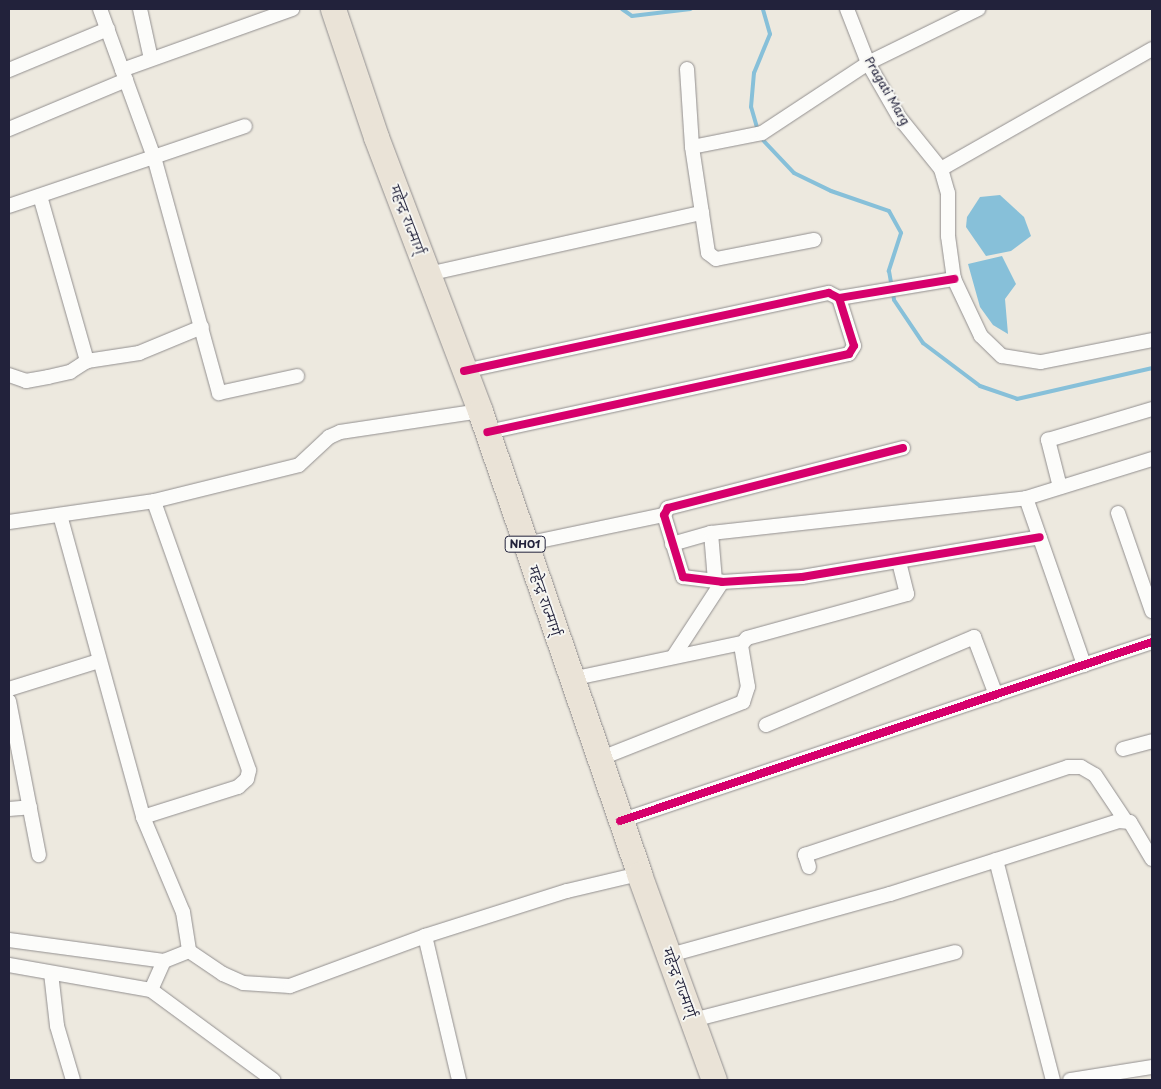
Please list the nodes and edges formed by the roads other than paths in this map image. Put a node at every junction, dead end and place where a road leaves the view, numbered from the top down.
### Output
1 (100, 9) edge
2 (140, 9) edge
3 (292, 9) edge
4 (333, 9) edge
5 (978, 9) edge
6 (851, 10) edge
7 (108, 29) junction
8 (1152, 50) edge
9 (151, 59) junction
10 (868, 63) junction
11 (687, 68) dead end
12 (9, 70) edge
13 (124, 75) junction
14 (245, 126) dead end
15 (9, 129) edge
16 (692, 147) junction
17 (154, 157) junction
18 (941, 169) junction
19 (40, 196) junction
20 (9, 206) edge
21 (702, 213) junction
22 (814, 240) dead end
23 (428, 274) junction
24 (954, 279) junction
25 (839, 298) junction
26 (202, 328) junction
27 (1152, 340) edge
28 (88, 361) junction
29 (464, 371) junction
30 (9, 375) edge
31 (297, 376) dead end
32 (1152, 409) edge
33 (483, 421) junction
34 (903, 448) dead end
35 (1152, 459) edge
36 (1060, 487) junction
37 (1026, 498) junction
38 (154, 501) junction
39 (1118, 513) dead end
40 (60, 515) junction
41 (664, 515) junction
42 (9, 522) edge
43 (711, 534) junction
44 (1040, 537) junction
45 (524, 544) junction
46 (672, 544) junction
47 (899, 561) junction
48 (718, 582) junction
49 (1152, 611) edge
50 (1152, 642) edge
51 (742, 643) junction
52 (673, 657) junction
53 (99, 661) junction
54 (1084, 665) junction
55 (571, 679) junction
56 (9, 689) edge
57 (996, 695) junction
58 (9, 701) edge
59 (766, 725) dead end
60 (1152, 742) edge
61 (1123, 749) dead end
62 (599, 758) junction
63 (30, 807) junction
64 (9, 809) edge
65 (143, 817) junction
66 (1125, 820) junction
67 (620, 821) junction
68 (39, 855) dead end
69 (1152, 859) edge
70 (996, 860) junction
71 (809, 867) dead end
72 (639, 874) junction
73 (426, 936) junction
74 (9, 940) edge
75 (189, 951) junction
76 (955, 952) dead end
77 (670, 956) junction
78 (164, 961) junction
79 (9, 965) edge
80 (51, 973) junction
81 (151, 990) junction
82 (693, 1020) junction
83 (1152, 1067) edge
84 (73, 1080) edge
85 (273, 1080) edge
86 (458, 1080) edge
87 (714, 1080) edge
88 (1053, 1080) edge
89 (1070, 1080) edge

1 - 7 street
2 - 9 street
3 - 9 street
4 - 23 highway, महेन्द्र राज्मार्ग् / NH01
5 - 10 street
6 - 10 street, Pragati Marg
7 - 12 street
7 - 13 street
8 - 18 street
9 - 13 street
10 - 16 street
10 - 18 street, Pragati Marg
11 - 16 street
13 - 15 street
13 - 17 street
14 - 17 street
16 - 21 street
17 - 19 street
17 - 26 street
18 - 24 street, Pragati Marg
19 - 20 street
19 - 28 street
21 - 22 street
21 - 23 street
23 - 29 highway, महेन्द्र राज्मार्ग् / NH01
24 - 25 street
24 - 27 street, Pragati Marg
25 - 29 street
25 - 33 street
26 - 28 street
26 - 31 street
28 - 30 street
29 - 33 highway, महेन्द्र राज्मार्ग् / NH01
32 - 36 street
33 - 38 street
33 - 45 highway, महेन्द्र राज्मार्ग् / NH01
34 - 41 street
35 - 36 street
36 - 37 street
37 - 43 street
37 - 44 street
38 - 40 street
38 - 65 street
39 - 49 street
40 - 42 street
40 - 53 street
41 - 45 street
41 - 46 street
43 - 46 street
43 - 48 street
44 - 47 street
44 - 54 street
45 - 55 highway, महेन्द्र राज्मार्ग् / NH01
46 - 48 street
47 - 48 street
47 - 51 street
48 - 52 street
50 - 54 street
51 - 52 street
51 - 62 street
52 - 55 street
53 - 56 street
53 - 65 street
54 - 57 street
55 - 62 highway, महेन्द्र राज्मार्ग् / NH01
57 - 59 street
57 - 67 street
58 - 63 street
60 - 61 street
62 - 67 highway, महेन्द्र राज्मार्ग् / NH01
63 - 64 street
63 - 68 street
65 - 75 street
66 - 69 street
66 - 70 street
66 - 71 street
67 - 72 highway, महेन्द्र राज्मार्ग् / NH01
70 - 77 street
70 - 88 street
72 - 73 street
72 - 77 highway, महेन्द्र राज्मार्ग् / NH01
73 - 75 street
73 - 86 street
74 - 78 street
75 - 78 street
76 - 82 street
77 - 82 highway, महेन्द्र राज्मार्ग् / NH01
78 - 81 street
79 - 80 street
80 - 81 street
80 - 84 street
81 - 85 street
82 - 87 highway, महेन्द्र राज्मार्ग् / NH01
83 - 89 street

